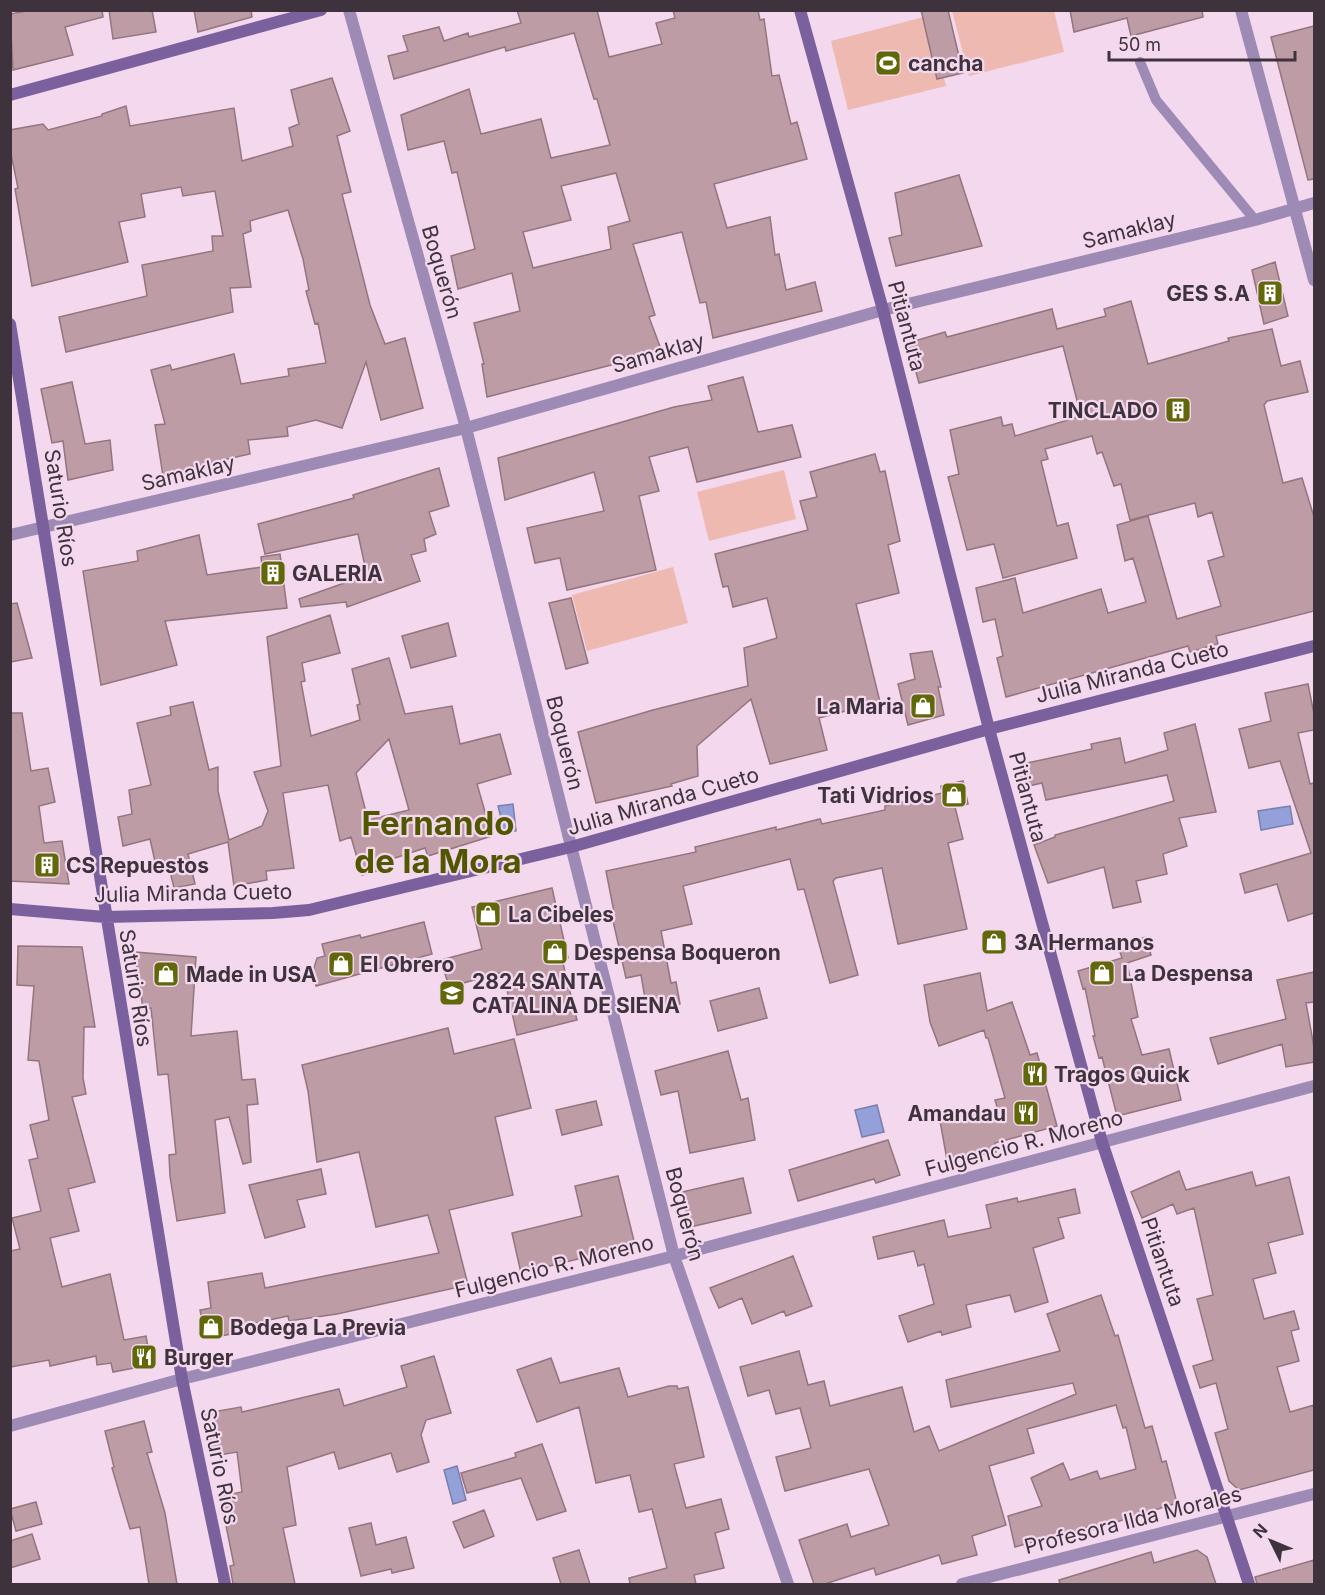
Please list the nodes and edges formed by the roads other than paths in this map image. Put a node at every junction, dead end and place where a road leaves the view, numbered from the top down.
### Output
1 (321, 10) edge
2 (348, 10) edge
3 (800, 10) edge
4 (1241, 10) edge
5 (1140, 62) dead end
6 (10, 95) edge
7 (1314, 203) edge
8 (1294, 208) junction
9 (1255, 220) junction
10 (1314, 280) edge
11 (883, 310) junction
12 (10, 324) edge
13 (466, 428) junction
14 (44, 526) junction
15 (10, 535) edge
16 (1314, 646) edge
17 (989, 729) junction
18 (572, 847) junction
19 (10, 909) edge
20 (105, 917) junction
21 (1314, 1086) edge
22 (1102, 1142) junction
23 (674, 1256) junction
24 (182, 1379) junction
25 (10, 1426) edge
26 (1314, 1494) edge
27 (1227, 1515) junction
28 (225, 1584) edge
29 (788, 1584) edge
30 (962, 1584) edge
31 (1249, 1584) edge

1 - 6 street
2 - 13 street, Boquerón
3 - 11 street, Pitiantuta
4 - 8 street
5 - 9 lane
7 - 8 street, Samaklay
8 - 9 street, Samaklay
8 - 10 street
9 - 11 street, Samaklay
11 - 13 street, Samaklay
11 - 17 street, Pitiantuta
12 - 14 street, Saturio Ríos
13 - 14 street, Samaklay
13 - 18 street, Boquerón
14 - 15 street, Samaklay
14 - 20 street, Saturio Ríos
16 - 17 street, Julia Miranda Cueto
17 - 18 street, Julia Miranda Cueto
17 - 22 street, Pitiantuta
18 - 20 street, Julia Miranda Cueto
18 - 23 street, Boquerón
19 - 20 street, Julia Miranda Cueto
20 - 24 street, Saturio Ríos
21 - 22 street, Fulgencio R. Moreno
22 - 23 street, Fulgencio R. Moreno
22 - 27 street, Pitiantuta
23 - 24 street, Fulgencio R. Moreno
23 - 29 street, Boquerón
24 - 25 street, Fulgencio R. Moreno
24 - 28 street, Saturio Ríos
26 - 27 street, Profesora Ilda Morales
27 - 30 street, Profesora Ilda Morales
27 - 31 street, Pitiantuta

